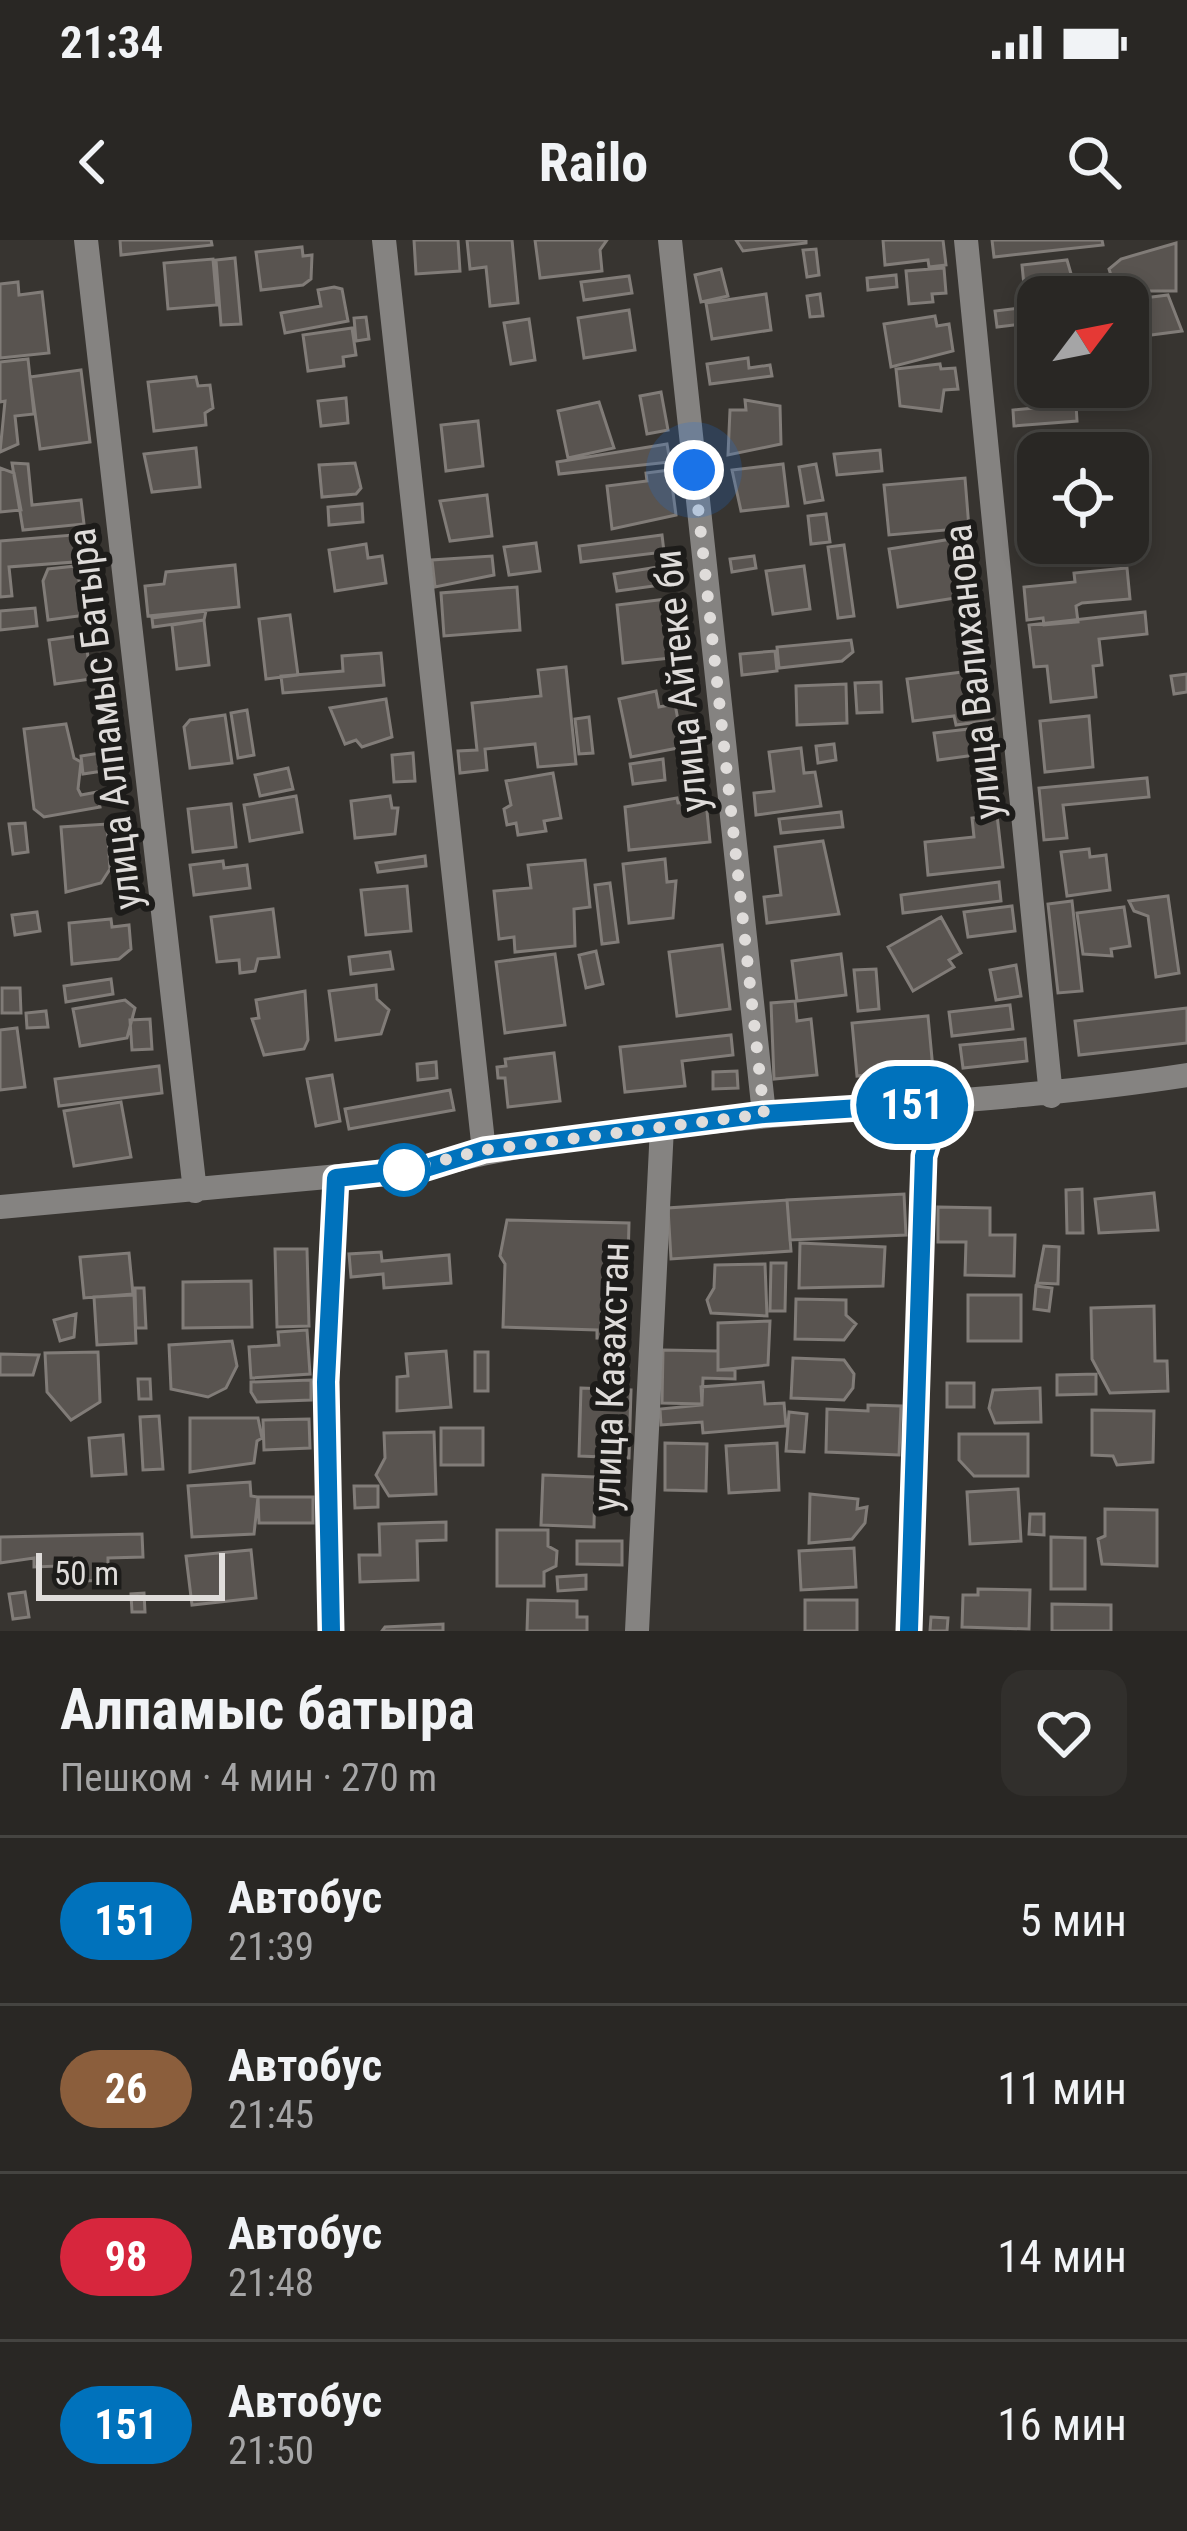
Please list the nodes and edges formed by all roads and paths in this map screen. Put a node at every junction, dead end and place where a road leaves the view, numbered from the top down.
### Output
1 (86, 240) edge
2 (383, 240) edge
3 (670, 240) edge
4 (966, 240) edge
5 (1187, 1075) edge
6 (1051, 1096) junction
7 (940, 1103) junction
8 (764, 1114) junction
9 (662, 1127) junction
10 (484, 1150) junction
11 (336, 1178) junction
12 (195, 1191) junction
13 (0, 1207) edge
14 (332, 1631) edge
15 (637, 1631) edge
16 (909, 1631) edge

1 - 12 street, улица Алпамыс Батыра
2 - 10 street
3 - 8 street, улица Айтеке би
4 - 6 street, улица Валиханова
5 - 6 street
6 - 7 street
7 - 8 street
7 - 16 street
8 - 9 street
9 - 10 street
9 - 15 street, улица Казахстан
10 - 11 street
11 - 12 street
11 - 14 street
12 - 13 street

